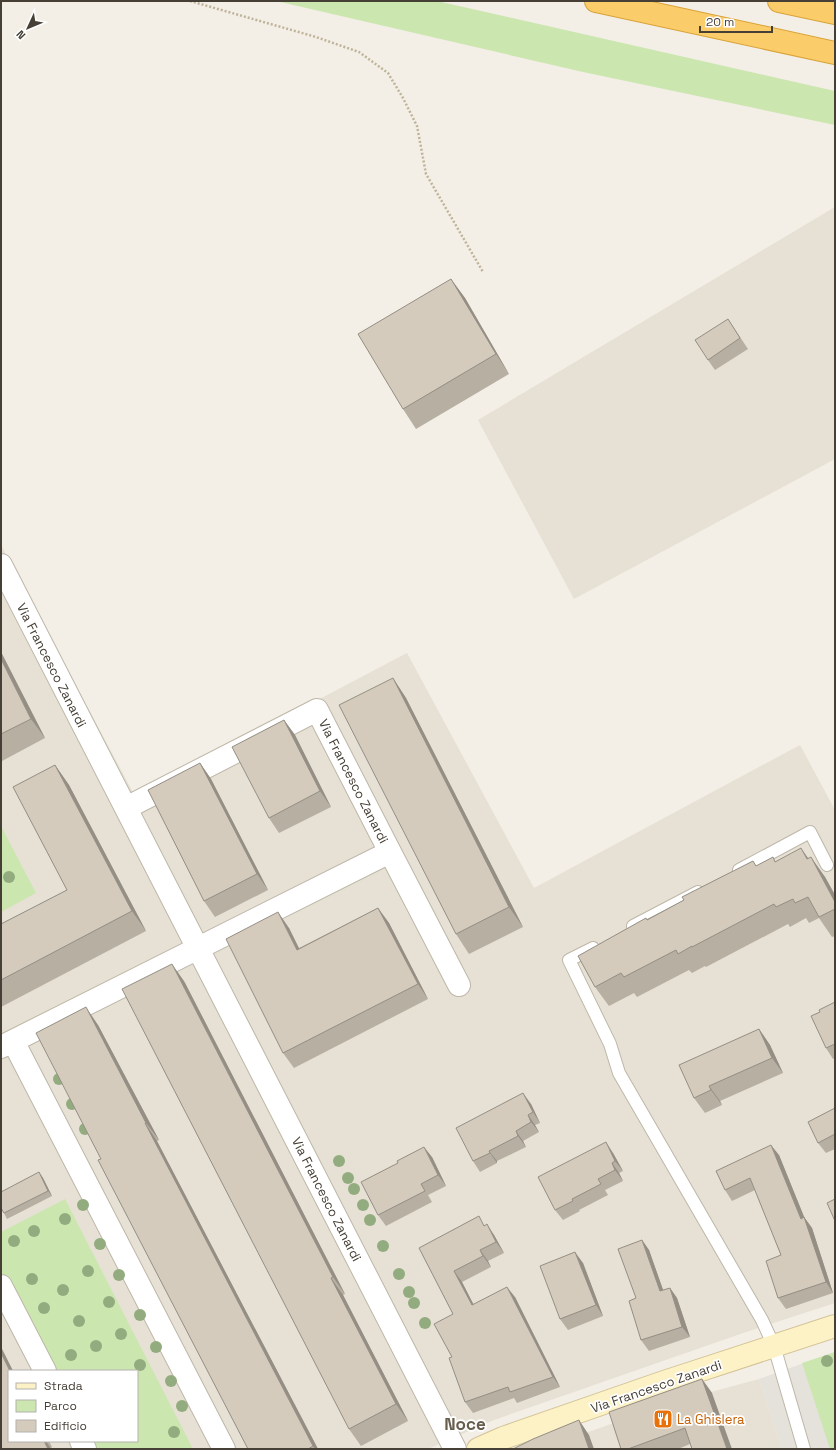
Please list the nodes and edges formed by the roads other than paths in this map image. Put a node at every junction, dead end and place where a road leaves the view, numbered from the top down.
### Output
1 (596, 1) edge
2 (779, 1) edge
3 (835, 13) edge
4 (835, 53) edge
5 (1, 565) edge
6 (126, 808) junction
7 (390, 852) junction
8 (827, 865) dead end
9 (728, 876) edge
10 (707, 887) edge
11 (624, 931) edge
12 (604, 942) edge
13 (199, 949) junction
14 (459, 985) dead end
15 (7, 1044) edge
16 (1, 1286) edge
17 (835, 1326) edge
18 (774, 1346) junction
19 (44, 1370) edge
20 (224, 1449) edge
21 (455, 1449) edge
22 (478, 1449) edge
23 (804, 1449) edge

1 - 4 highway
2 - 3 highway
5 - 6 street, Via Francesco Zanardi
6 - 7 street, Via Francesco Zanardi
6 - 13 street, Via Francesco Zanardi
7 - 13 street, Via Francesco Zanardi
7 - 14 street, Via Francesco Zanardi
8 - 9 lane
10 - 11 lane
12 - 18 lane
13 - 15 street, Via Francesco Zanardi
13 - 21 street, Via Francesco Zanardi
15 - 20 street, Via Francesco Zanardi
16 - 19 street
17 - 18 main road, Via Francesco Zanardi
18 - 22 main road, Via Francesco Zanardi
18 - 23 lane

